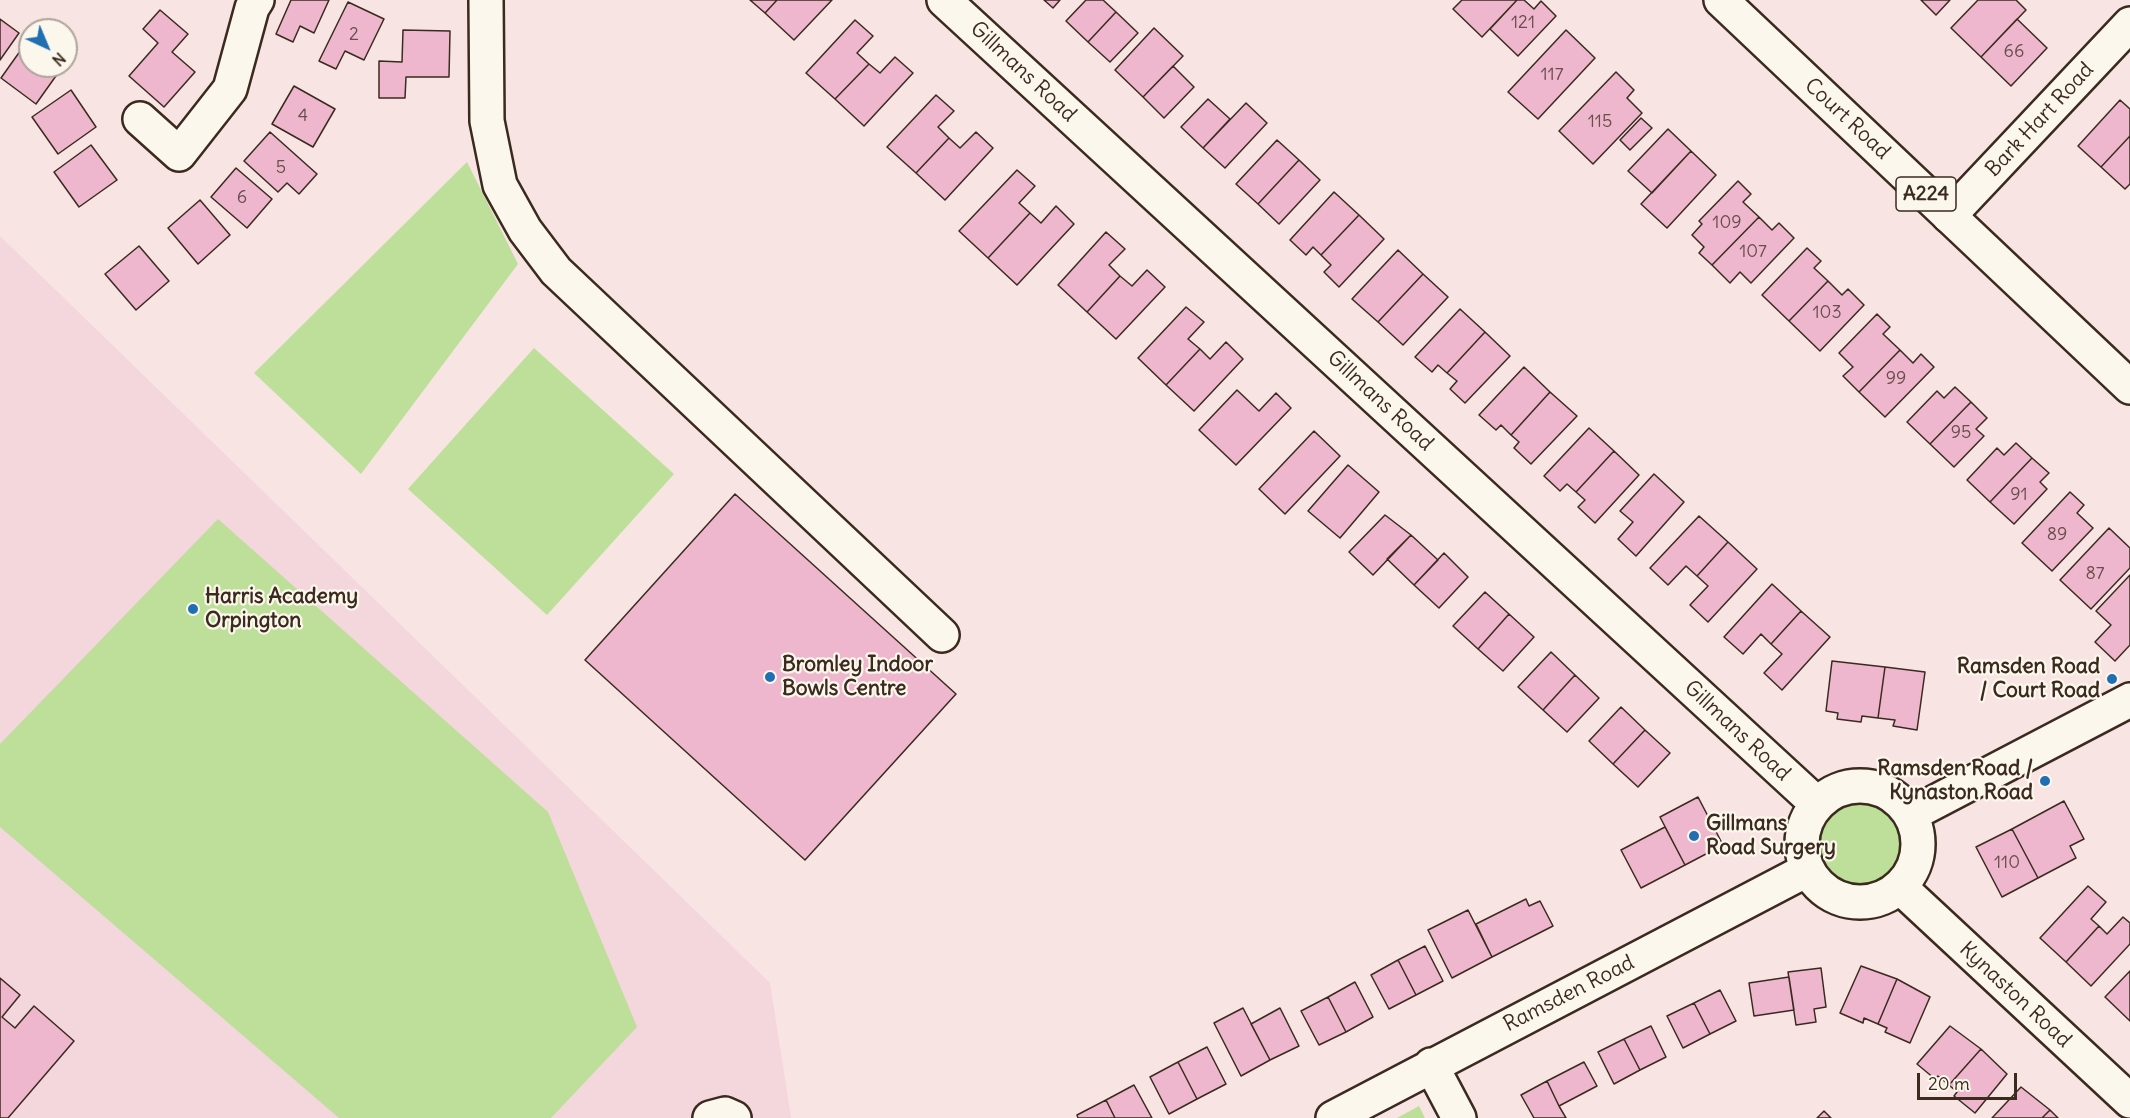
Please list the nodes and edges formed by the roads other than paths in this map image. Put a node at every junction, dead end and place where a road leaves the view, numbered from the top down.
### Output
1 (257, 0) edge
2 (486, 0) edge
3 (944, 0) edge
4 (1721, 0) edge
5 (2130, 24) edge
6 (140, 119) dead end
7 (1949, 216) junction
8 (2130, 387) edge
9 (942, 635) dead end
10 (2130, 700) edge
11 (1816, 803) junction
12 (1912, 814) junction
13 (1806, 871) junction
14 (1901, 888) junction
15 (1431, 1065) junction
16 (2130, 1101) edge
17 (710, 1118) edge
18 (734, 1118) edge
19 (1333, 1118) edge
20 (1459, 1118) edge

1 - 6 street
2 - 9 street
3 - 11 street, Gillmans Road
4 - 7 street, Court Road / A224
5 - 7 street, Bark Hart Road
7 - 8 street, Court Road / A224
10 - 12 street
11 - 12 street
11 - 13 street
12 - 14 street
13 - 14 street
13 - 15 street, Ramsden Road
14 - 16 street, Kynaston Road
15 - 19 street, Ramsden Road
15 - 20 street
17 - 18 street

